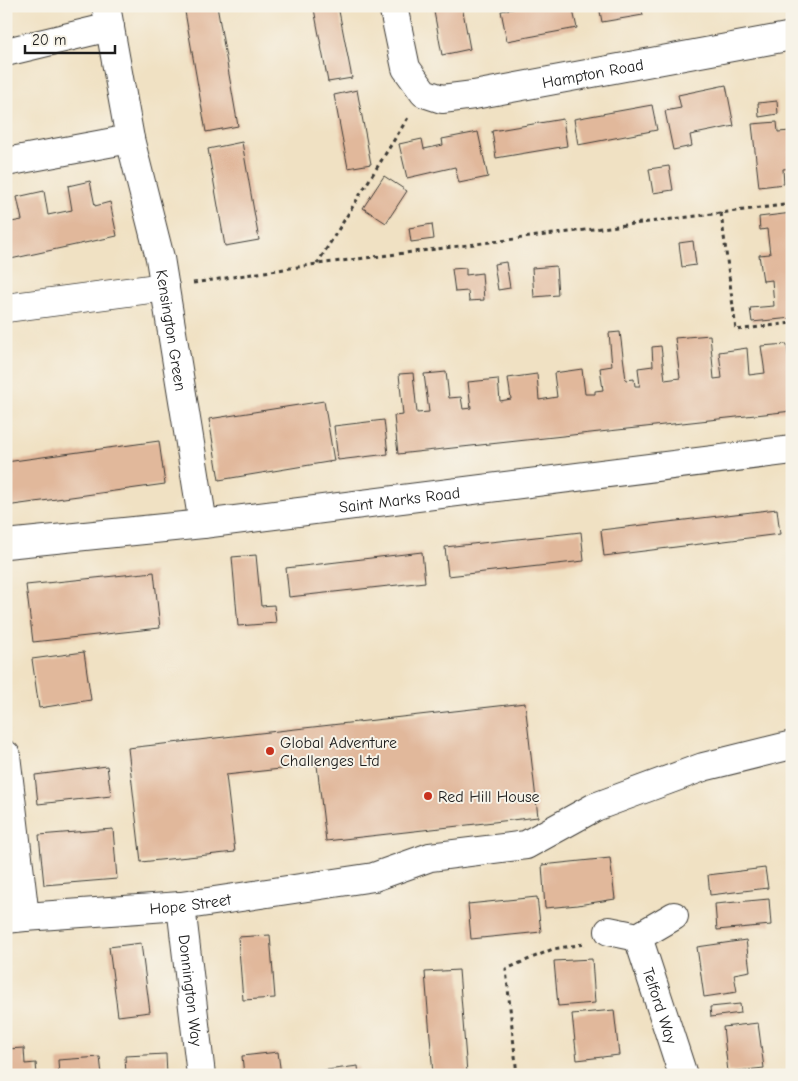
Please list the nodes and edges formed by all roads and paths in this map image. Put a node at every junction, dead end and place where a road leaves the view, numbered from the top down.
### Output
1 (394, 6) edge
2 (108, 16) edge
3 (792, 36) edge
4 (6, 52) edge
5 (424, 93) junction
6 (130, 139) junction
7 (6, 162) edge
8 (792, 204) edge
9 (720, 214) junction
10 (317, 264) junction
11 (165, 287) junction
12 (6, 308) edge
13 (792, 323) edge
14 (792, 450) edge
15 (203, 524) junction
16 (6, 544) edge
17 (792, 745) edge
18 (6, 755) edge
19 (9, 802) edge
20 (181, 906) junction
21 (674, 916) dead end
22 (16, 918) edge
23 (609, 930) joint
24 (638, 937) junction
25 (201, 1075) edge
26 (517, 1075) edge
27 (683, 1075) edge

1 - 5 street
2 - 4 street, Kensington Green
2 - 6 street, Kensington Green
3 - 5 street, Hampton Road
5 - 10 path
6 - 7 street
6 - 11 street, Kensington Green
8 - 9 path
9 - 10 path
9 - 13 path
10 - 11 path
11 - 12 street
11 - 15 street, Kensington Green
14 - 15 street, Saint Marks Road
15 - 16 street, Saint Marks Road
17 - 20 street, Hope Street
18 - 19 street
19 - 22 street
20 - 22 street, Hope Street
20 - 25 street, Donnington Way
21 - 24 street
23 - 24 street
23 - 26 path
24 - 27 street, Telford Way

